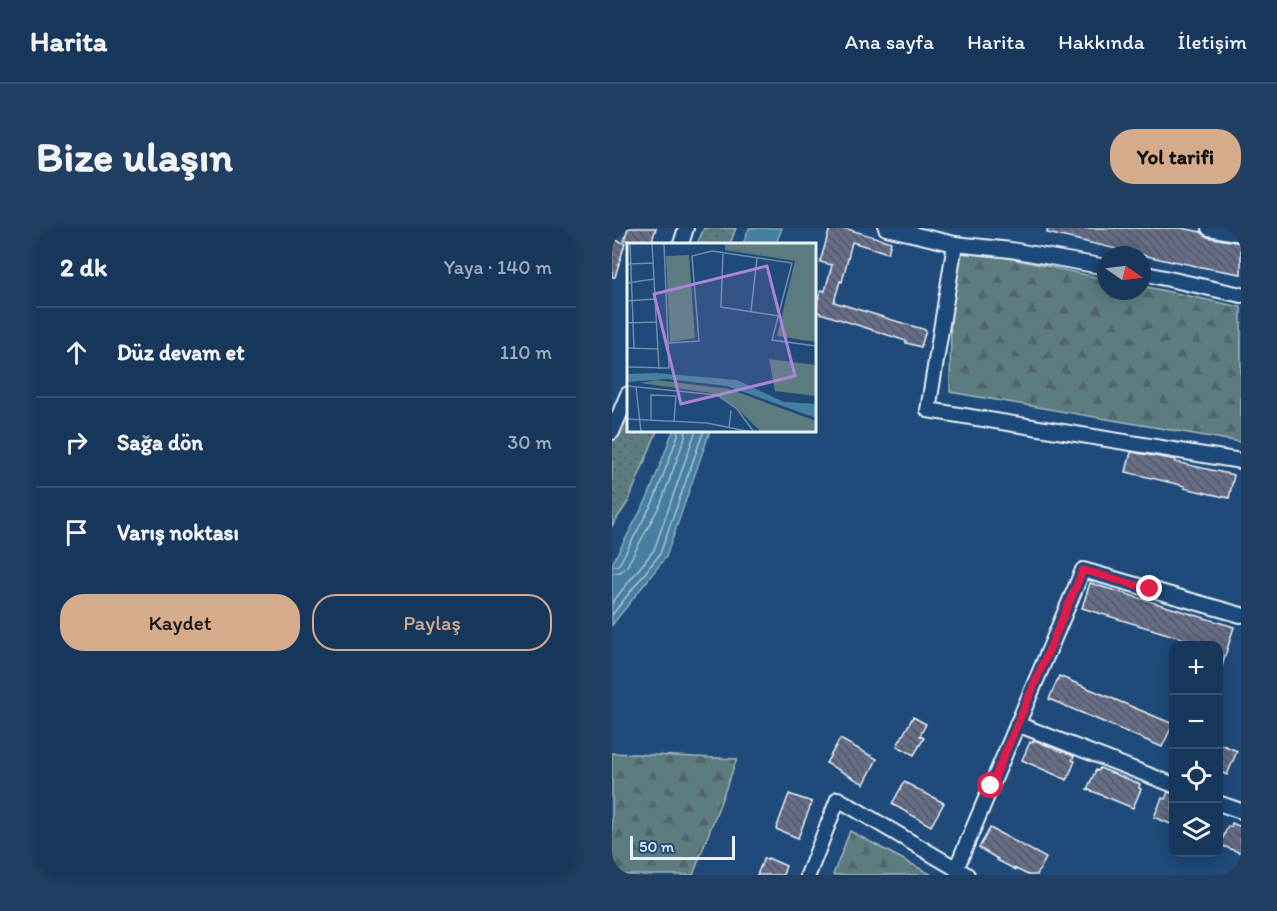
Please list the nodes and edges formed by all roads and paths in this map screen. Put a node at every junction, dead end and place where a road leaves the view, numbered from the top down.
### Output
1 (686, 228) edge
2 (886, 228) edge
3 (1210, 228) edge
4 (1241, 234) edge
5 (681, 243) edge
6 (955, 244) junction
7 (1097, 265) edge
8 (1151, 275) edge
9 (1241, 295) edge
10 (627, 396) edge
11 (612, 432) edge
12 (1241, 461) edge
13 (1241, 615) edge
14 (1017, 724) junction
15 (1169, 783) edge
16 (1223, 805) edge
17 (1241, 812) edge
18 (962, 872) edge
19 (808, 875) edge

1 - 5 street
2 - 6 street
3 - 4 street
6 - 7 street
6 - 12 street
8 - 9 street
10 - 11 street
13 - 14 street
14 - 15 street
14 - 18 street
16 - 17 street
18 - 19 street

